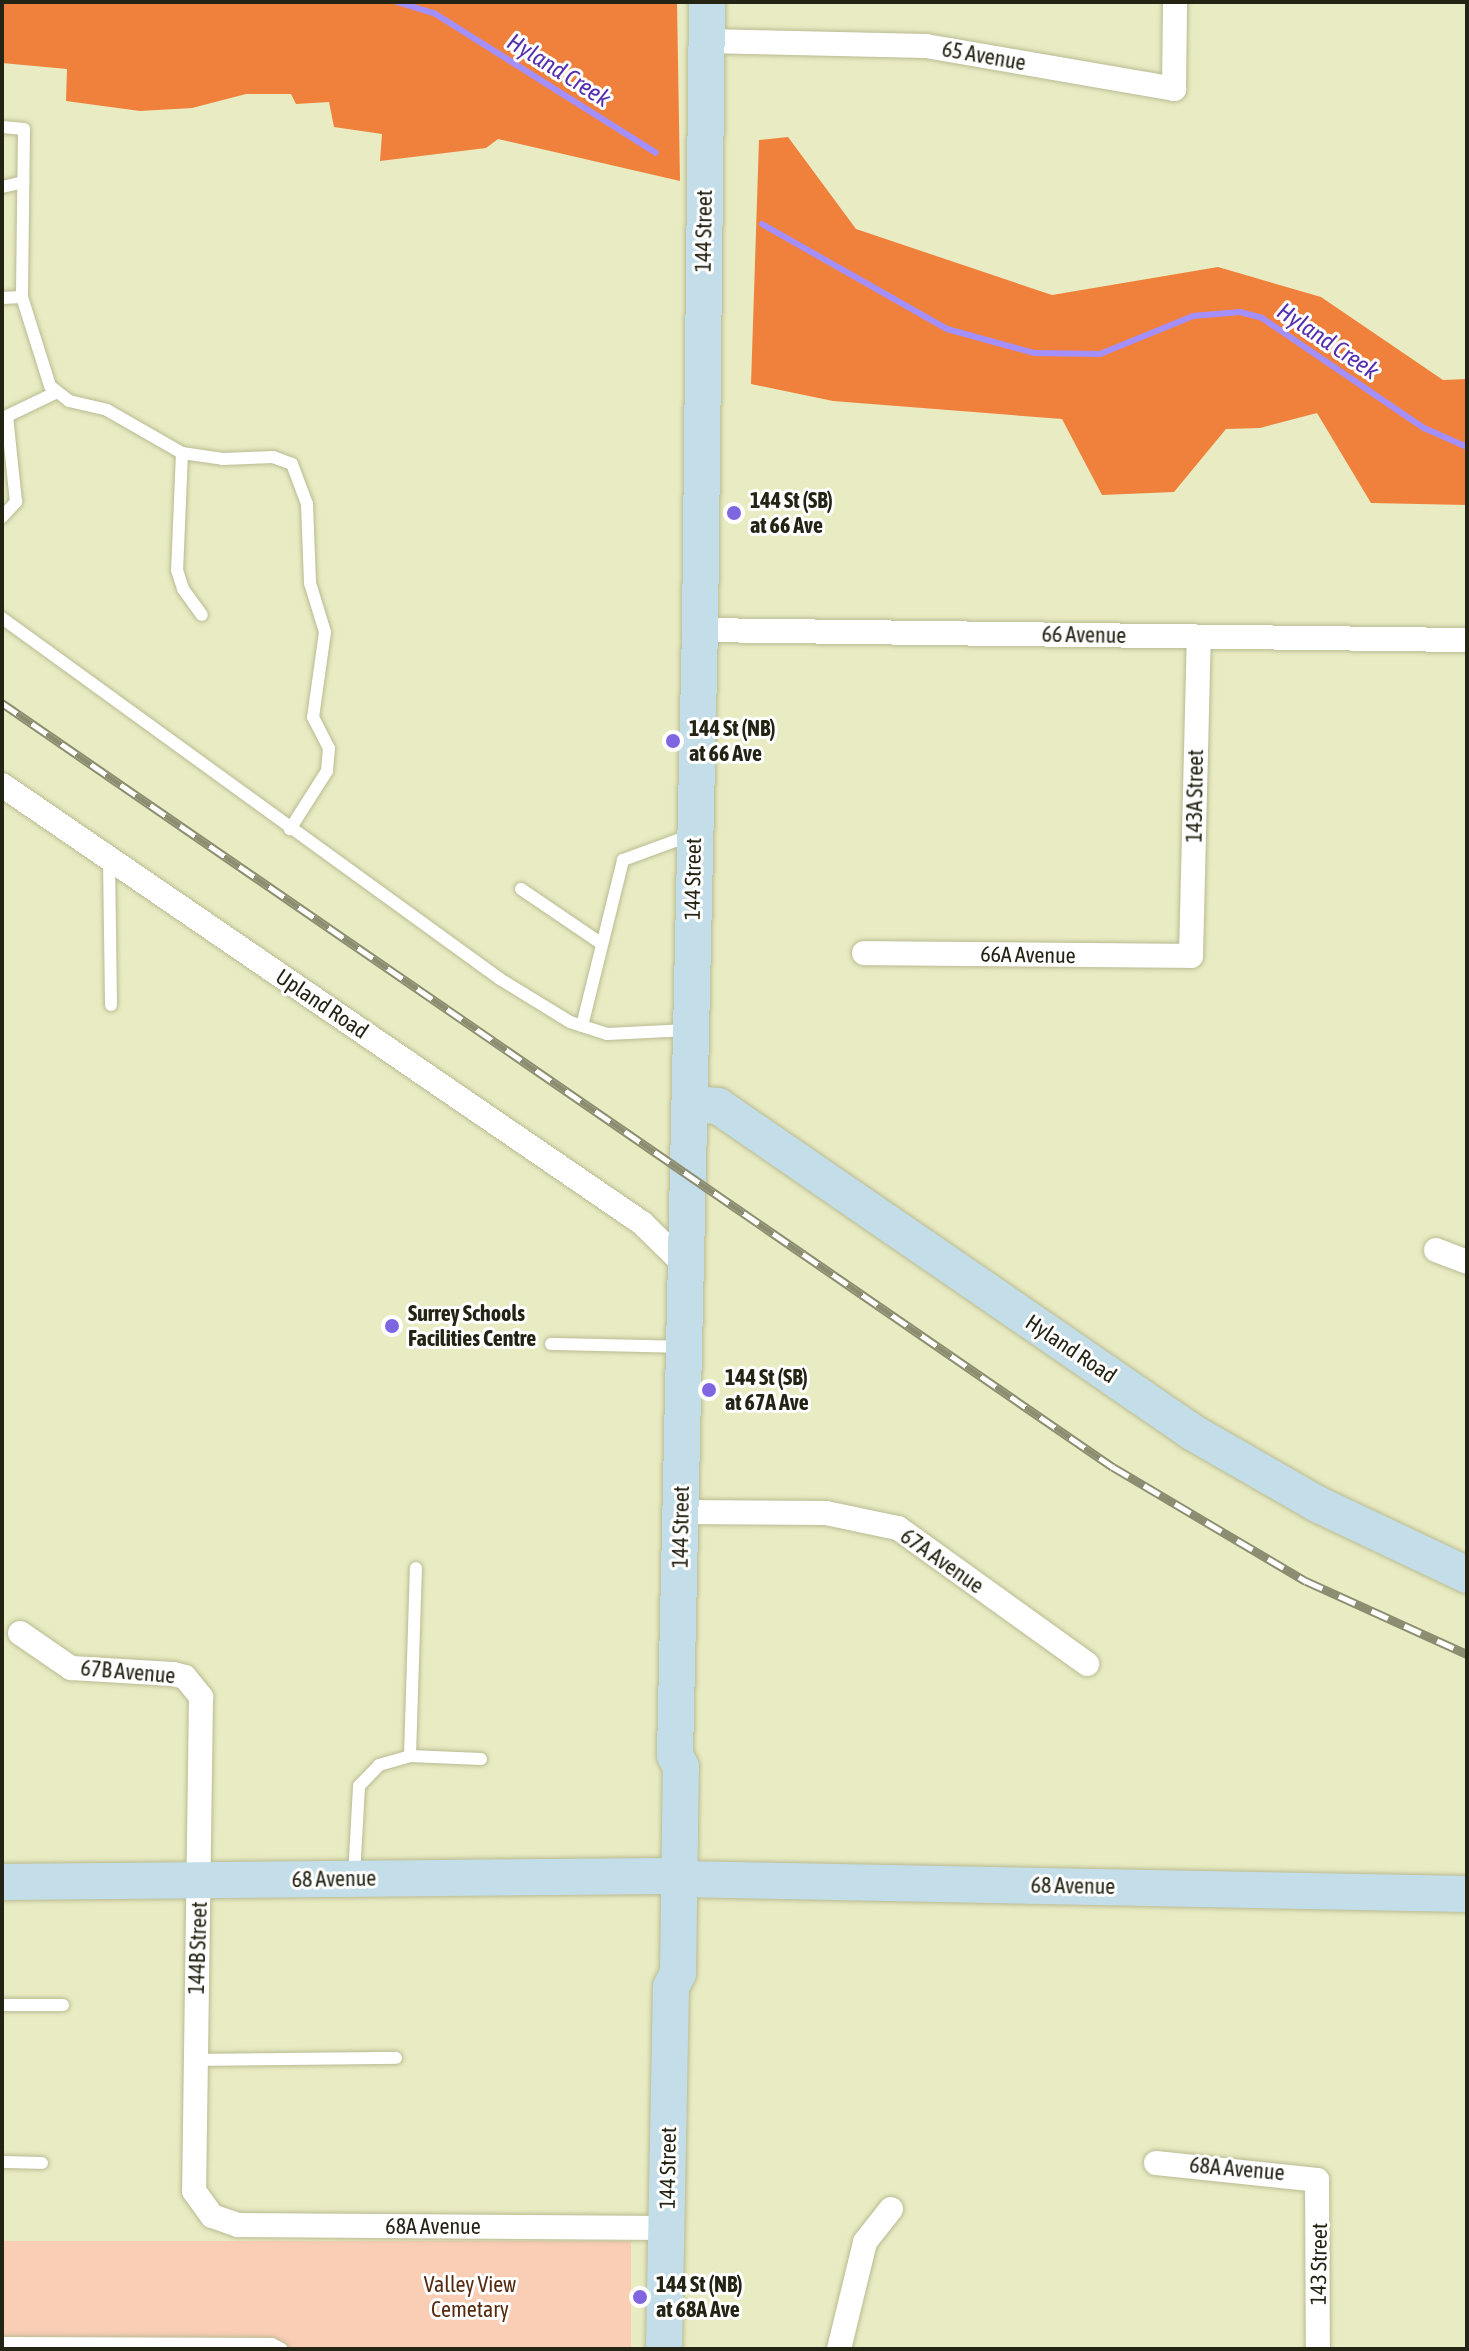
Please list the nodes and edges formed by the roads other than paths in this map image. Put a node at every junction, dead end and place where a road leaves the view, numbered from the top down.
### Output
1 (707, 2) edge
2 (1175, 2) edge
3 (706, 41) junction
4 (2, 127) edge
5 (23, 182) junction
6 (2, 187) edge
7 (22, 297) junction
8 (2, 298) edge
9 (57, 392) junction
10 (4, 417) edge
11 (182, 453) junction
12 (2, 517) edge
13 (202, 615) dead end
14 (2, 618) edge
15 (700, 630) junction
16 (1199, 637) junction
17 (1467, 640) edge
18 (2, 785) edge
19 (290, 829) junction
20 (694, 833) junction
21 (109, 860) junction
22 (521, 889) dead end
23 (602, 944) junction
24 (864, 953) dead end
25 (1191, 956) joint
26 (111, 1005) dead end
27 (582, 1026) junction
28 (691, 1029) junction
29 (690, 1104) junction
30 (688, 1206) junction
31 (642, 1223) junction
32 (1436, 1250) dead end
33 (1467, 1262) edge
34 (687, 1267) junction
35 (551, 1344) dead end
36 (685, 1347) junction
37 (681, 1512) junction
38 (416, 1568) dead end
39 (1467, 1575) edge
40 (20, 1633) dead end
41 (1087, 1664) dead end
42 (195, 1686) joint
43 (410, 1756) junction
44 (481, 1759) dead end
45 (672, 1878) junction
46 (354, 1879) junction
47 (200, 1881) junction
48 (2, 1882) edge
49 (1467, 1894) edge
50 (2, 2005) edge
51 (63, 2005) dead end
52 (396, 2058) dead end
53 (196, 2060) junction
54 (2, 2162) edge
55 (42, 2163) dead end
56 (1156, 2163) dead end
57 (1317, 2180) joint
58 (205, 2208) joint
59 (891, 2209) dead end
60 (667, 2228) junction
61 (2, 2343) edge
62 (169, 2348) edge
63 (282, 2349) edge
64 (664, 2349) edge
65 (839, 2349) edge
66 (1318, 2349) edge

1 - 3 main road, 144 Street
2 - 3 street, 65 Avenue
3 - 15 main road, 144 Street
4 - 5 lane
5 - 6 lane
5 - 7 lane
7 - 8 lane
7 - 9 lane
9 - 10 lane
9 - 11 lane
10 - 12 lane
11 - 13 lane
11 - 19 lane
14 - 19 lane
15 - 16 street, 66 Avenue
15 - 20 main road, 144 Street
16 - 17 street, 66 Avenue
16 - 25 street, 143A Street
18 - 21 street, Upland Road
19 - 27 lane
20 - 23 lane
20 - 28 main road, 144 Street
21 - 26 lane
21 - 31 street, Upland Road
22 - 23 lane
23 - 27 lane
24 - 25 street, 66A Avenue
27 - 28 lane
28 - 29 main road, 144 Street
29 - 30 main road, 144 Street
29 - 39 main road, Hyland Road
30 - 31 street
30 - 34 main road, 144 Street
31 - 34 street, Upland Road
32 - 33 street
34 - 36 main road, 144 Street
35 - 36 lane
36 - 37 main road, 144 Street
37 - 41 street, 67A Avenue
37 - 45 main road, 144 Street
38 - 43 lane
40 - 42 street, 67B Avenue
42 - 47 street, 144B Street
43 - 44 lane
43 - 46 lane
45 - 46 main road, 68 Avenue
45 - 49 main road, 68 Avenue
45 - 60 main road, 144 Street
46 - 47 main road, 68 Avenue
47 - 48 main road, 68 Avenue
47 - 53 street, 144B Street
50 - 51 lane
52 - 53 lane
53 - 58 street, 144B Street
54 - 55 lane
56 - 57 street, 68A Avenue
57 - 66 street, 143 Street
58 - 60 street, 68A Avenue
59 - 65 street
60 - 64 main road, 144 Street
61 - 62 lane
62 - 63 lane

